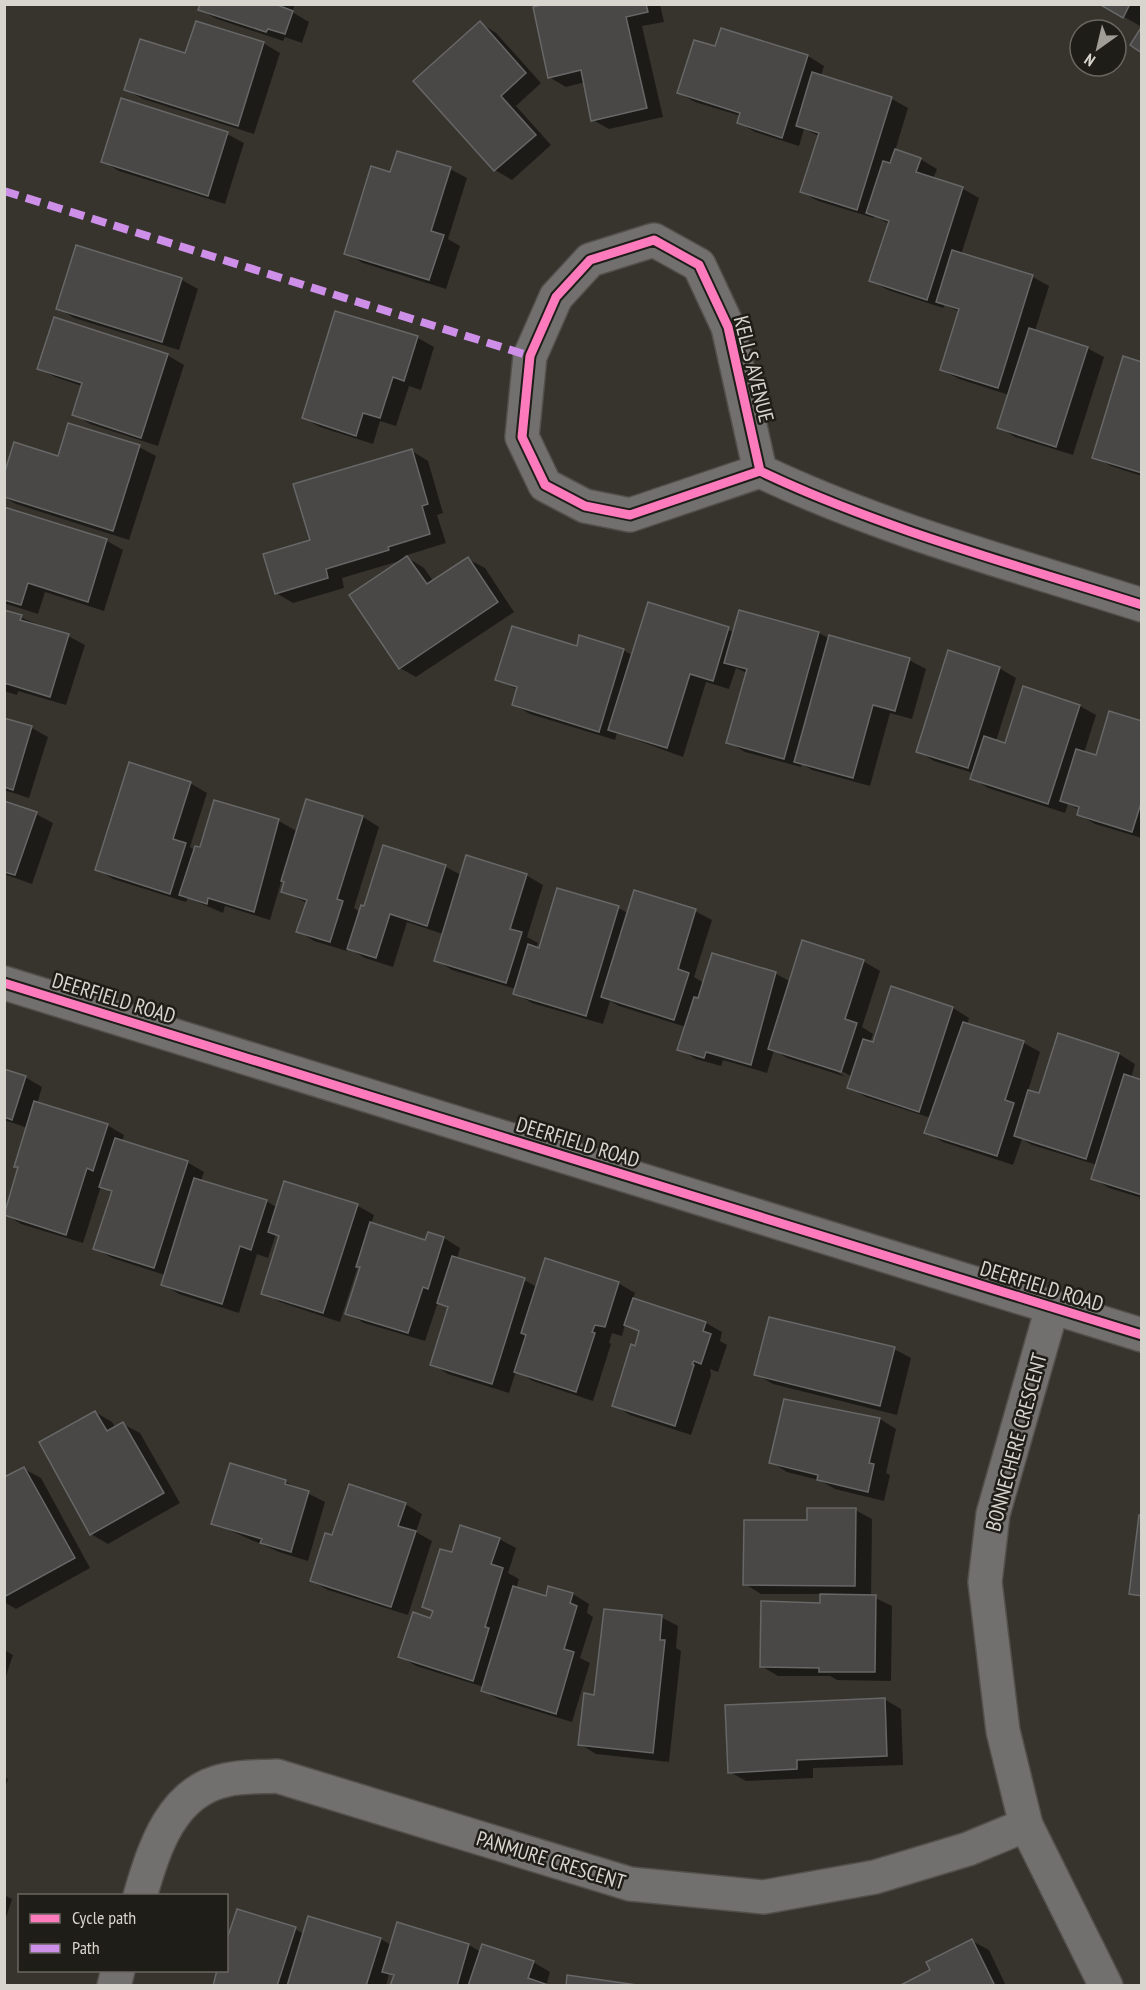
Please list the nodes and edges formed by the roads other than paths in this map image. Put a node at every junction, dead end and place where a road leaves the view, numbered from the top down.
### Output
1 (760, 471) junction
2 (1142, 605) edge
3 (4, 983) edge
4 (1052, 1308) junction
5 (1142, 1335) edge
6 (1026, 1825) junction
7 (141, 1894) edge
8 (1106, 1986) edge

1 - 1 street, KELLS AVENUE
1 - 2 street
3 - 4 street, DEERFIELD ROAD
4 - 5 street, DEERFIELD ROAD
4 - 6 street, BONNECHERE CRESCENT
6 - 7 street, PANMURE CRESCENT
6 - 8 street, BONNECHERE CRESCENT

